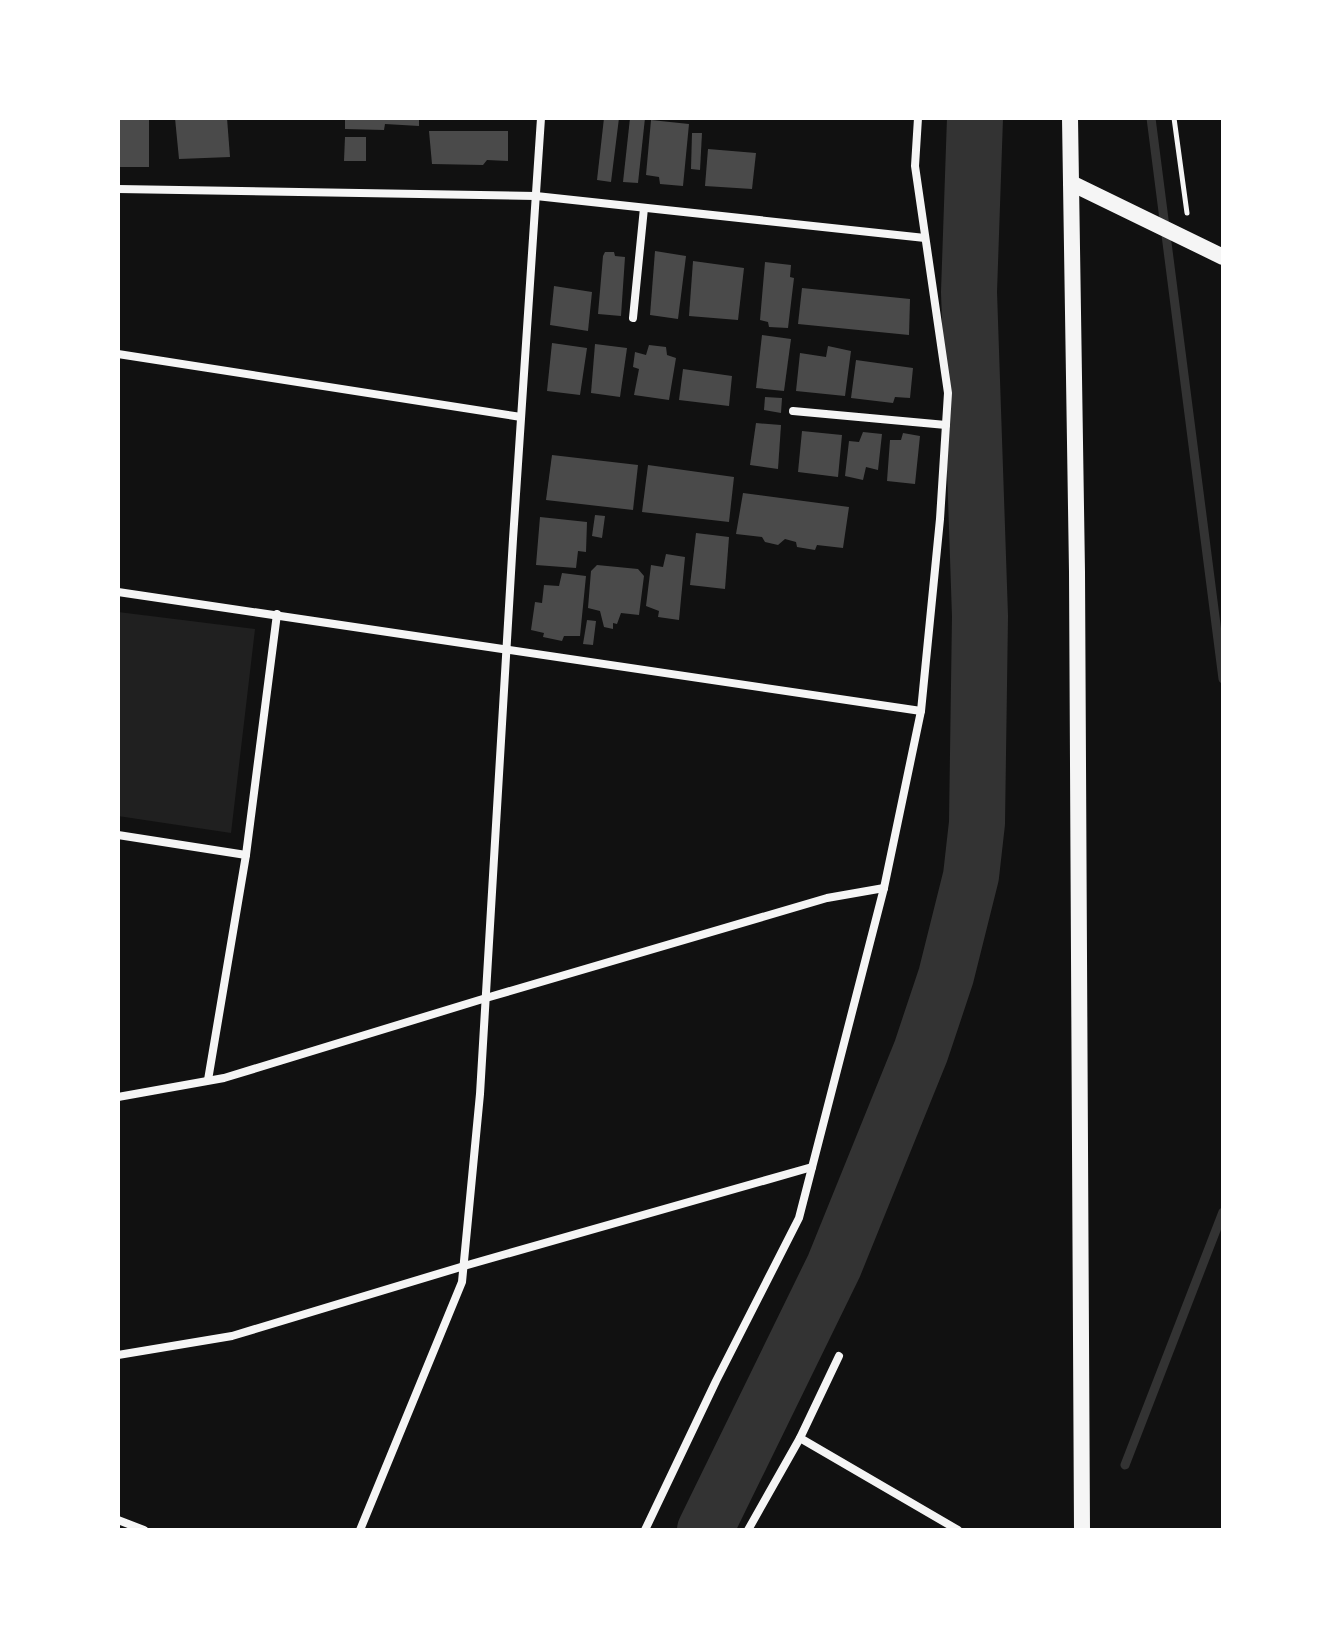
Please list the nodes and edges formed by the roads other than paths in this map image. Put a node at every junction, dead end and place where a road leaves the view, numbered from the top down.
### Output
1 (541, 118) edge
2 (918, 118) edge
3 (1070, 118) edge
4 (1071, 183) junction
5 (118, 189) edge
6 (536, 196) junction
7 (644, 208) junction
8 (925, 238) junction
9 (1223, 257) edge
10 (633, 318) dead end
11 (118, 354) edge
12 (793, 411) dead end
13 (521, 417) junction
14 (946, 425) junction
15 (118, 592) edge
16 (277, 614) junction
17 (506, 650) junction
18 (921, 711) junction
19 (118, 835) edge
20 (246, 855) junction
21 (884, 888) junction
22 (486, 998) junction
23 (208, 1080) junction
24 (118, 1097) edge
25 (812, 1167) junction
26 (464, 1266) junction
27 (118, 1355) edge
28 (839, 1356) dead end
29 (800, 1438) junction
30 (118, 1520) edge
31 (144, 1530) edge
32 (360, 1530) edge
33 (645, 1530) edge
34 (748, 1530) edge
35 (958, 1530) edge
36 (1082, 1530) edge

1 - 6 street
2 - 8 street
3 - 4 main road
4 - 9 main road
4 - 36 main road
5 - 6 street
6 - 7 street
6 - 13 street
7 - 8 street
7 - 10 street
8 - 14 street
11 - 13 street
12 - 14 street
13 - 17 street
14 - 18 street
15 - 16 street
16 - 17 street
16 - 20 street
17 - 18 street
17 - 22 street
18 - 21 street
19 - 20 street
20 - 23 street
21 - 22 street
21 - 25 street
22 - 23 street
22 - 26 street
23 - 24 street
25 - 26 street
25 - 33 street
26 - 27 street
26 - 32 street
28 - 29 street
29 - 34 street
29 - 35 street
30 - 31 street

